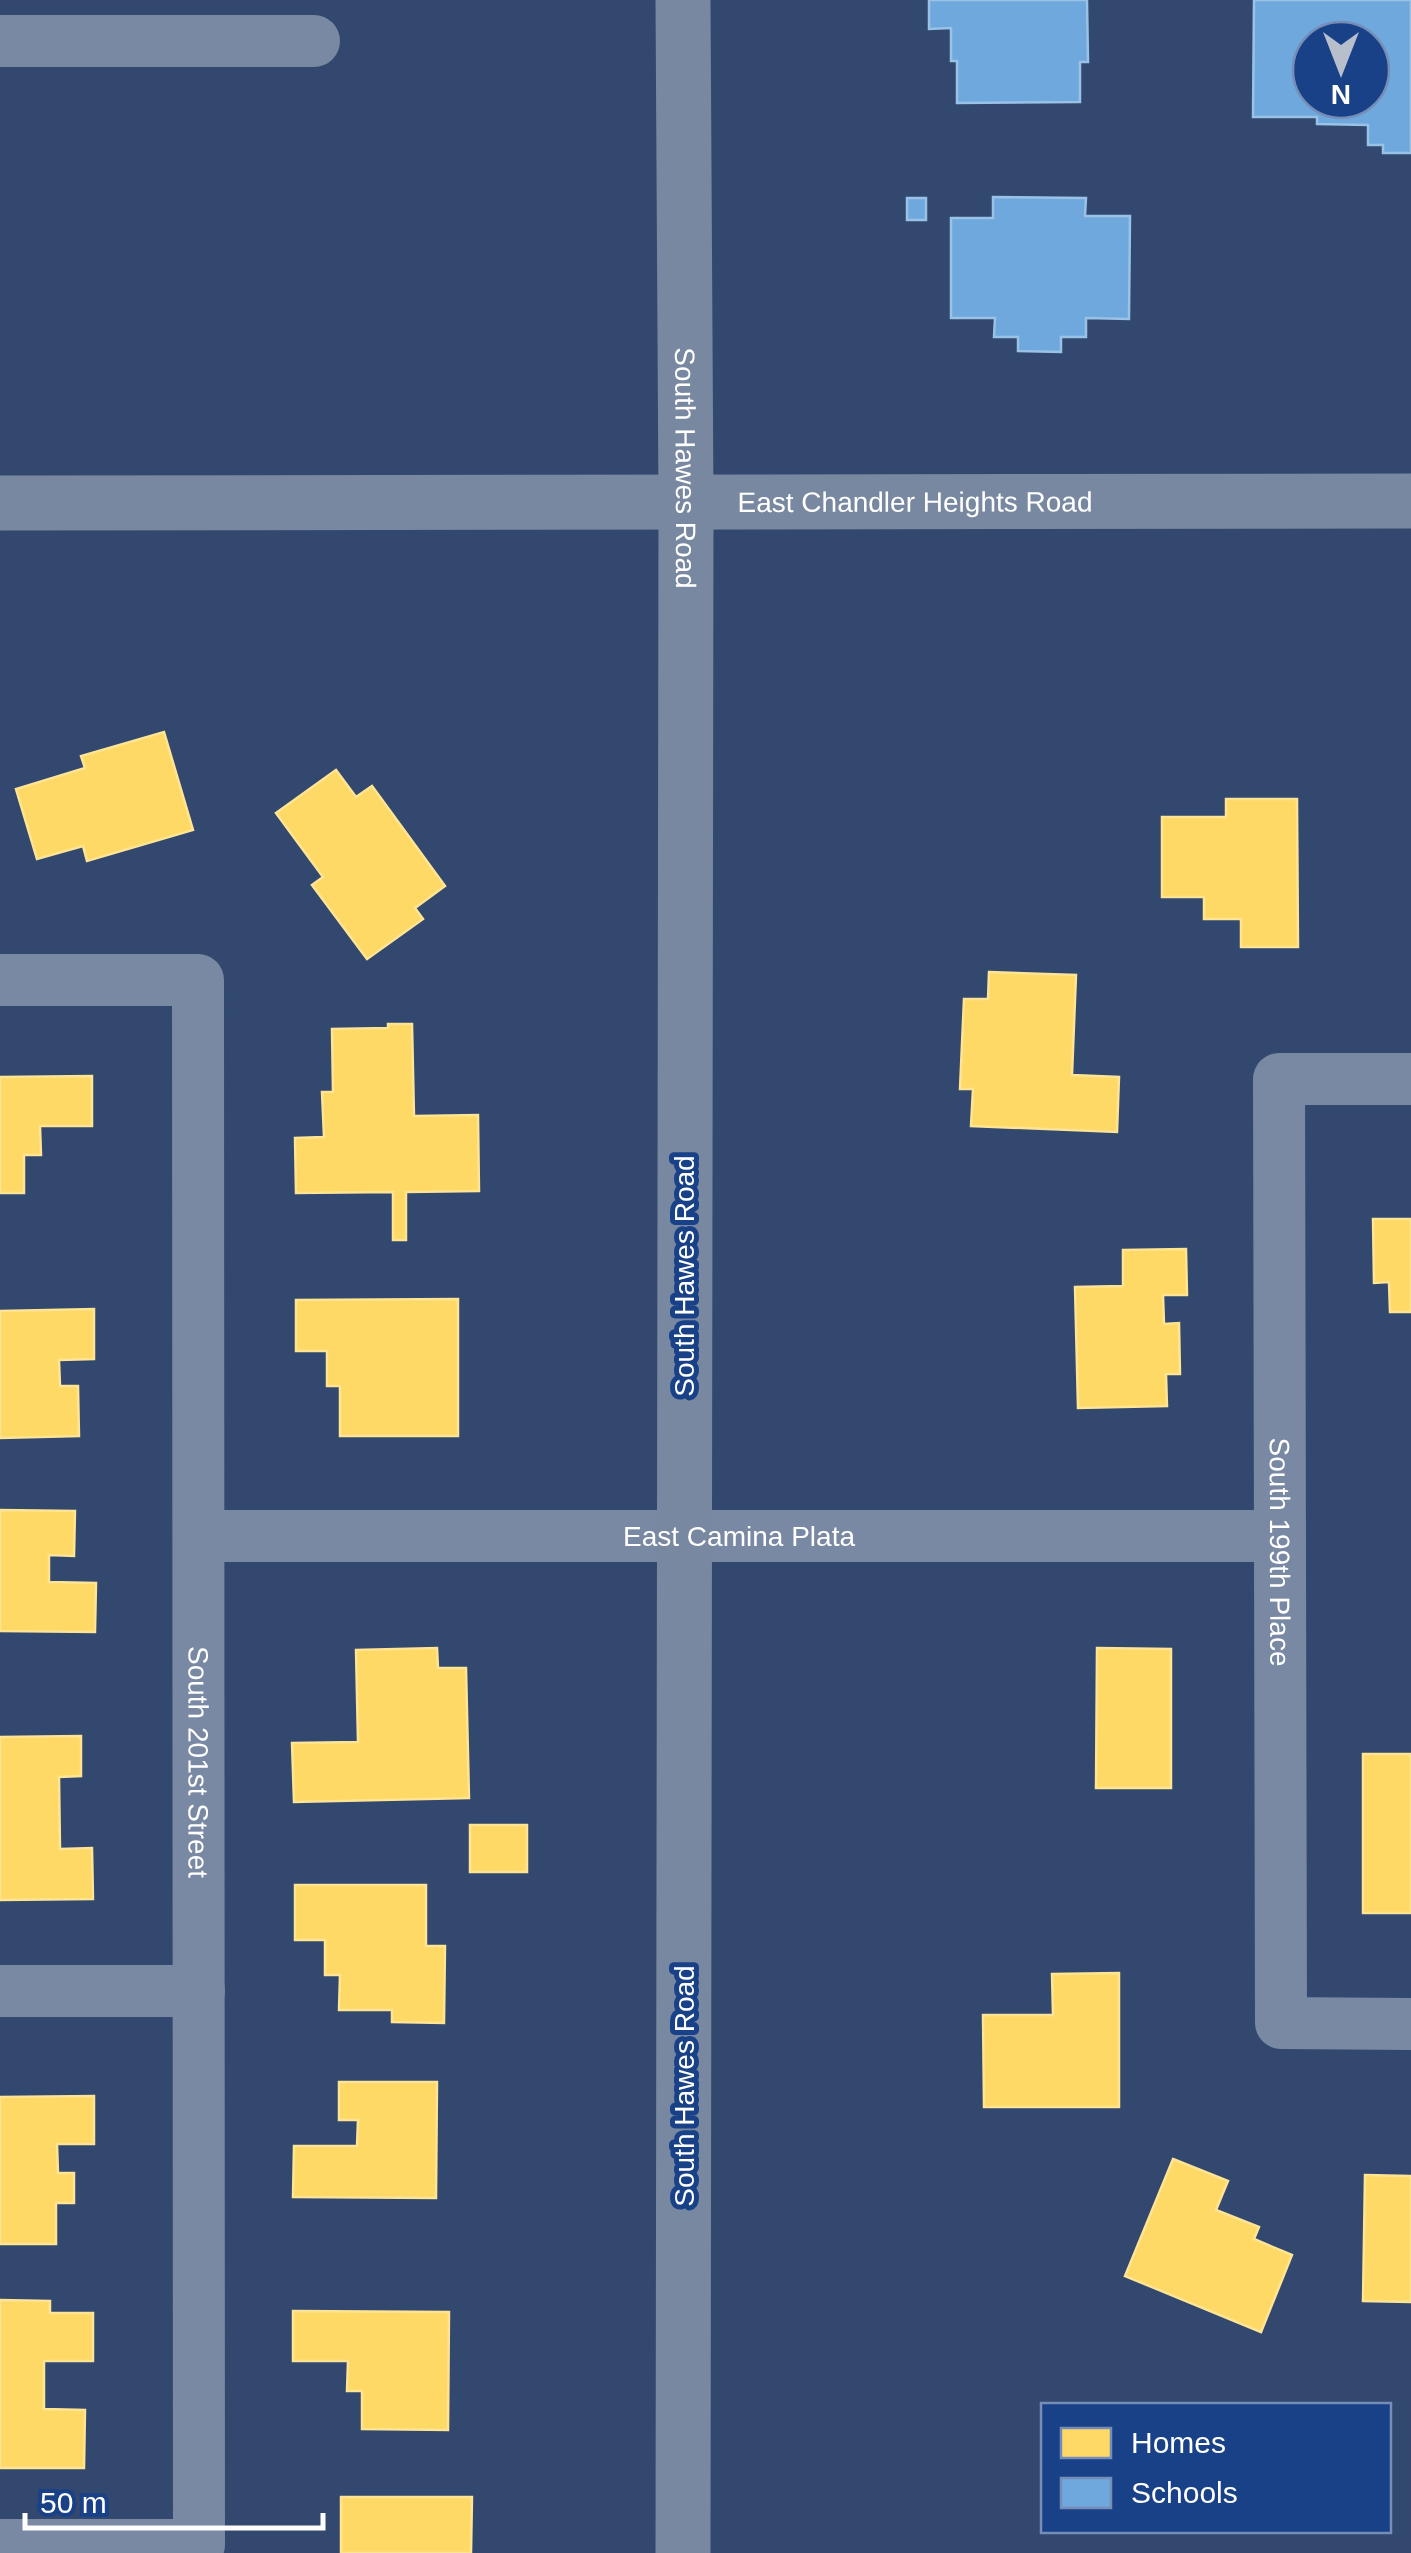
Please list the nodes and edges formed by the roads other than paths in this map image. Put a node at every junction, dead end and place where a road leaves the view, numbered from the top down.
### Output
1 (683, 0) edge
2 (0, 41) edge
3 (314, 42) dead end
4 (1411, 501) edge
5 (0, 503) edge
6 (686, 504) junction
7 (0, 980) edge
8 (1411, 1079) edge
9 (684, 1534) junction
10 (199, 1536) junction
11 (1280, 1536) junction
12 (0, 1991) edge
13 (199, 1991) junction
14 (1411, 2024) edge
15 (0, 2545) edge
16 (684, 2553) edge

1 - 6 main road, South Hawes Road
2 - 3 street
4 - 6 main road, East Chandler Heights Road
5 - 6 main road, East Chandler Heights Road
6 - 9 main road, South Hawes Road
7 - 10 street, South 201st Street
8 - 11 street, South 199th Place
9 - 10 street, East Camina Plata
9 - 11 street, East Camina Plata
9 - 16 main road, South Hawes Road
10 - 13 street, South 201st Street
11 - 14 street, South 199th Place
12 - 13 street
13 - 15 street, South 201st Street

